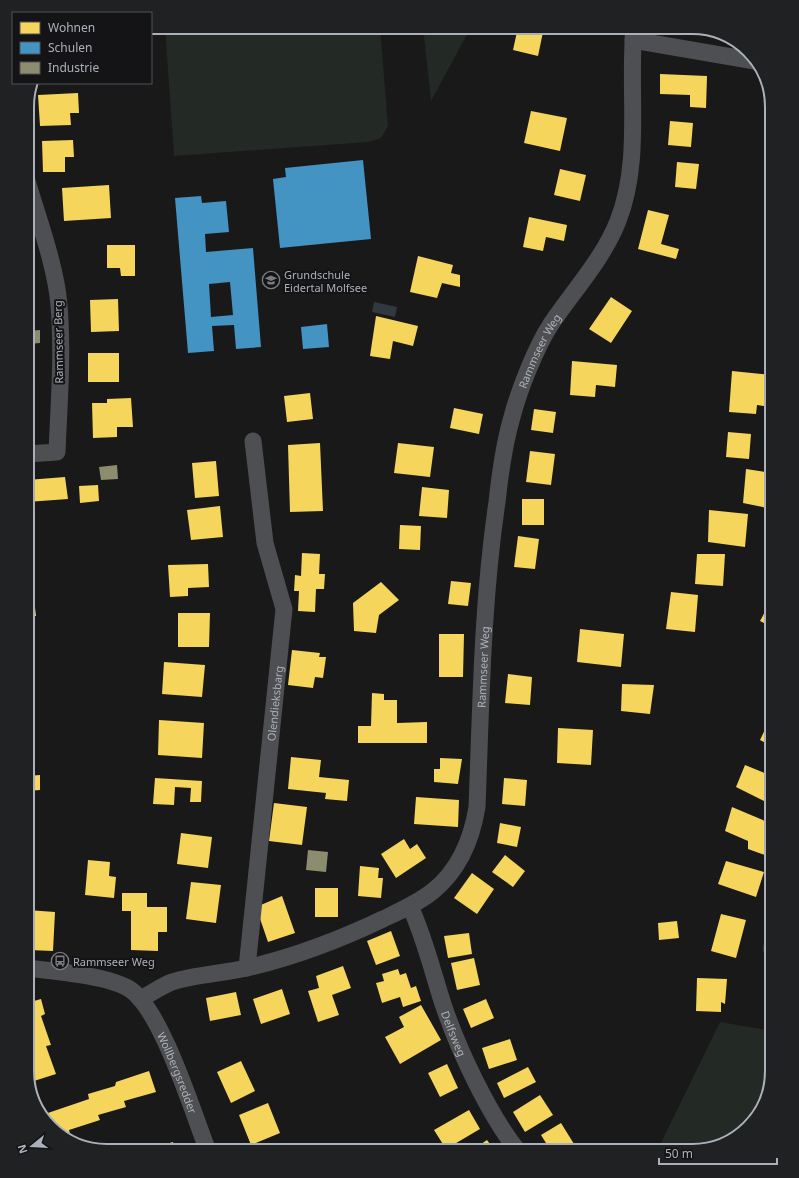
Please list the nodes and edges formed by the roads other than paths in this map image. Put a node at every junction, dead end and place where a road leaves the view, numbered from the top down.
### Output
1 (634, 34) edge
2 (746, 58) edge
3 (34, 206) edge
4 (253, 441) dead end
5 (34, 454) edge
6 (410, 906) junction
7 (247, 968) junction
8 (34, 969) edge
9 (140, 999) junction
10 (205, 1144) edge
11 (514, 1144) edge

1 - 2 street
1 - 6 street, Rammseer Weg
3 - 5 street, Rammseer Berg
4 - 7 street, Olendieksbarg
6 - 7 street, Rammseer Weg
6 - 11 street, Delfsweg
7 - 9 street, Rammseer Weg
8 - 9 street
9 - 10 street, Wollbergsredder

